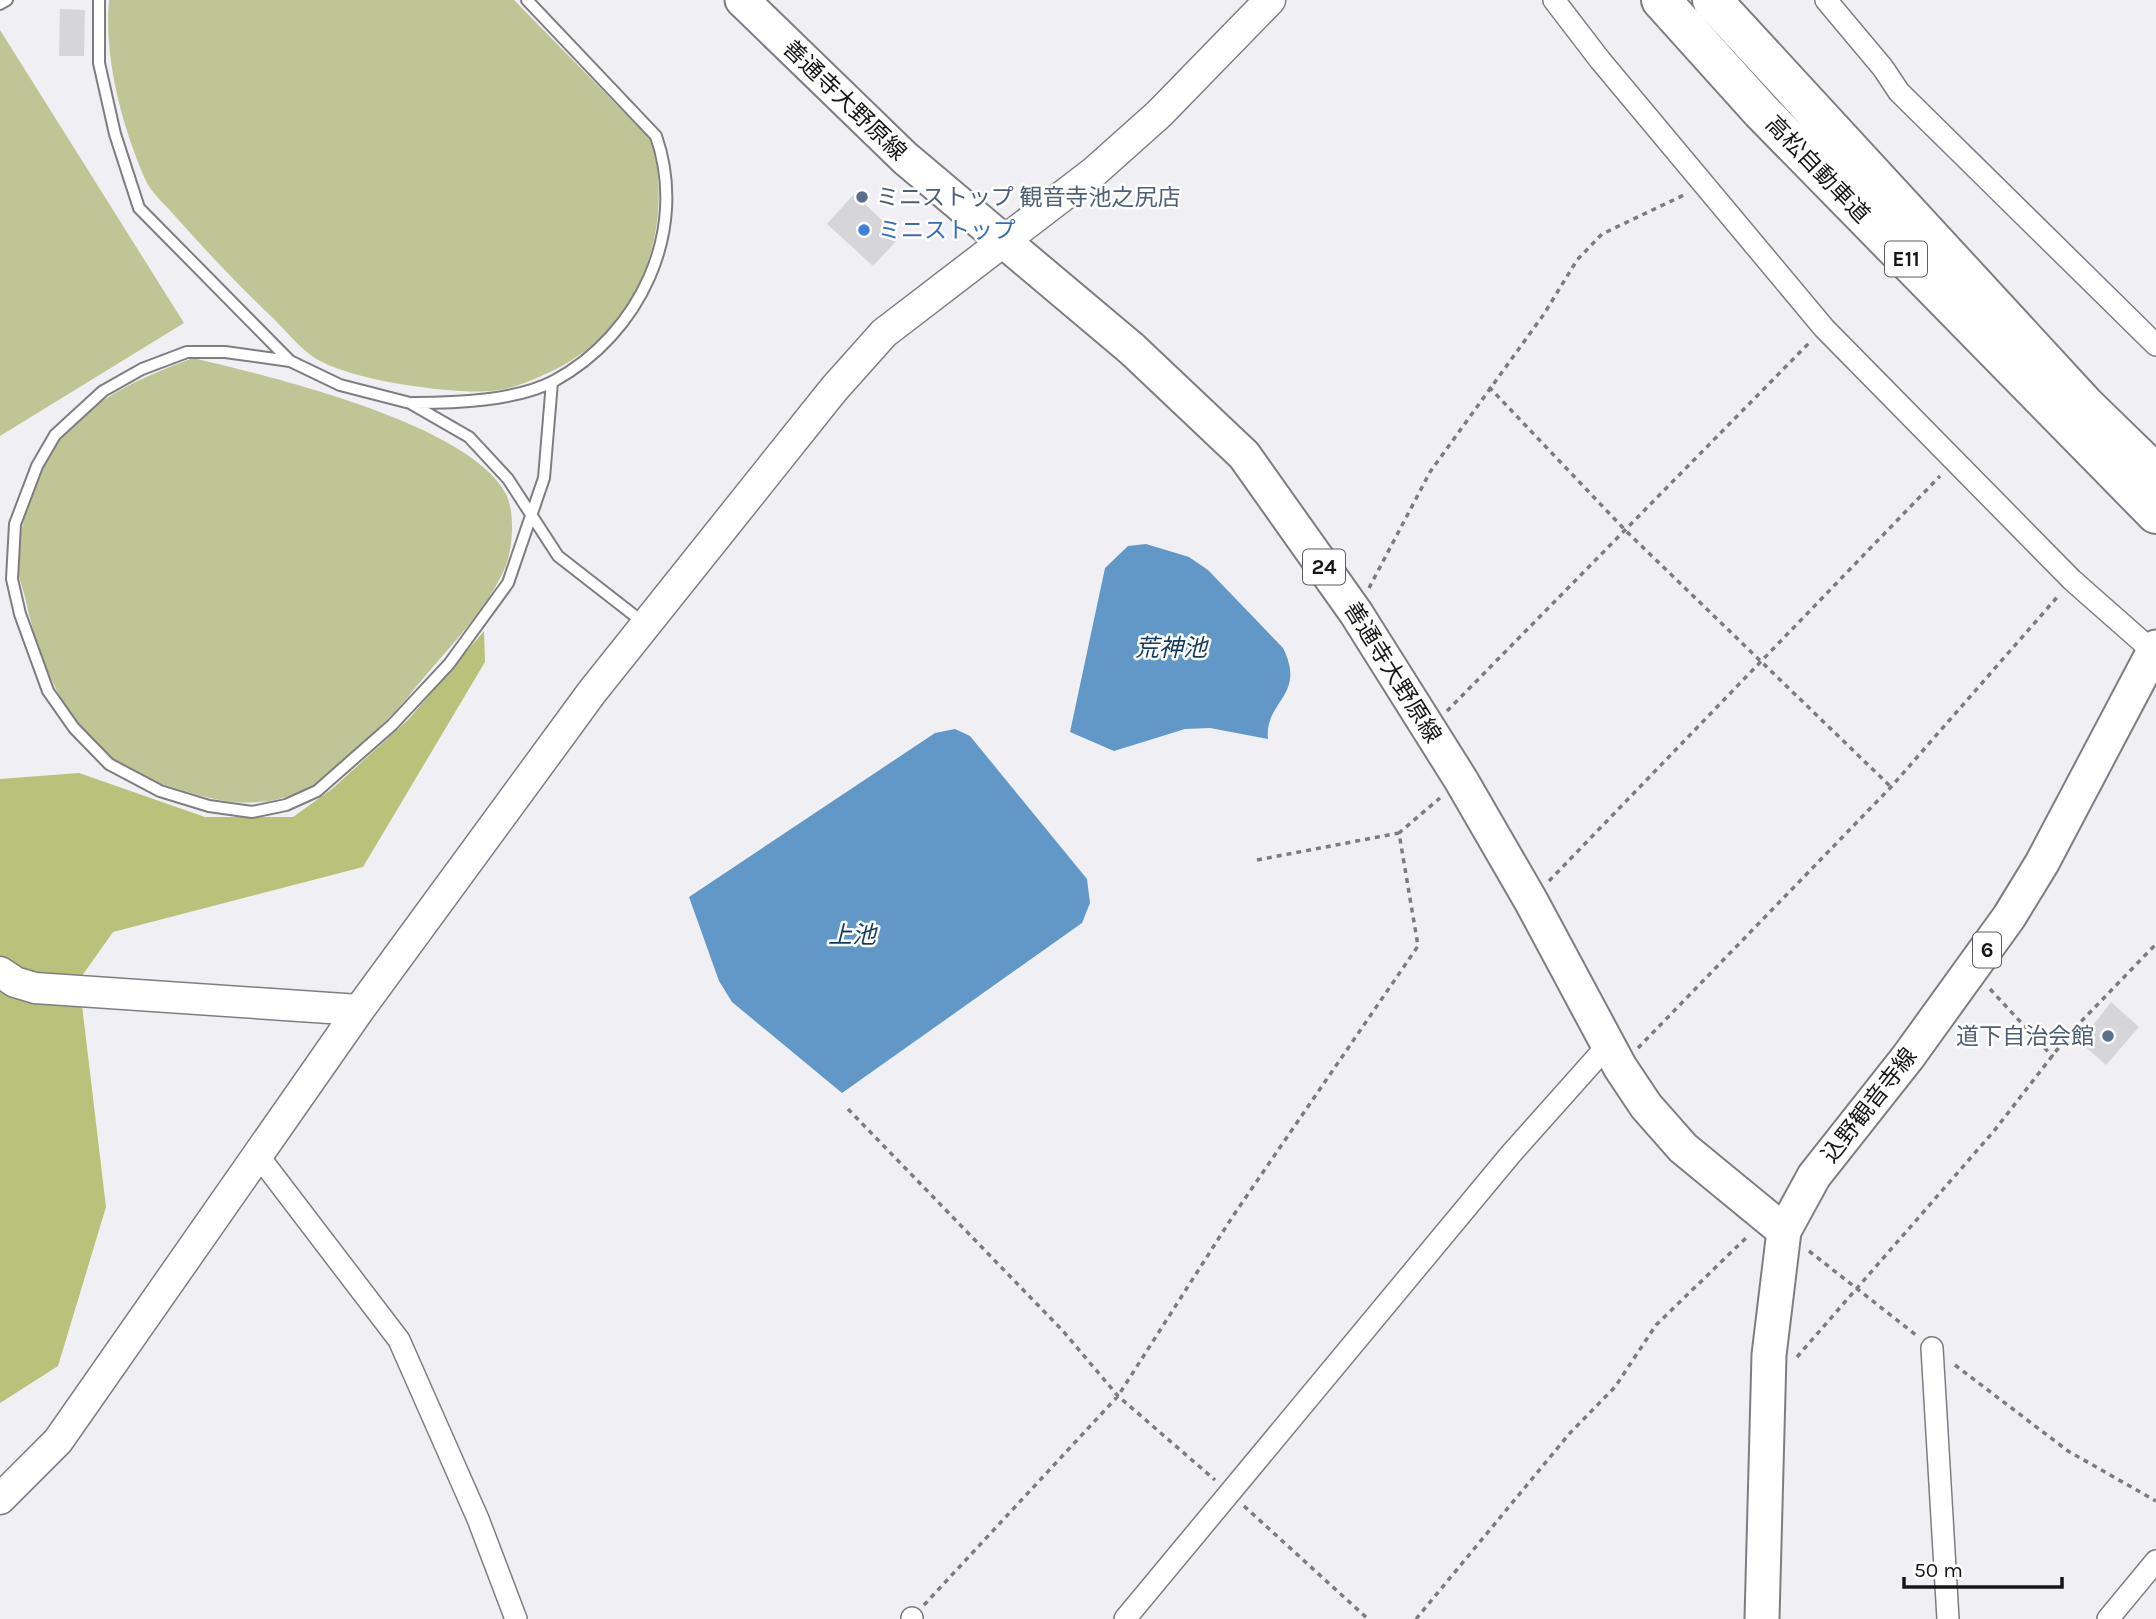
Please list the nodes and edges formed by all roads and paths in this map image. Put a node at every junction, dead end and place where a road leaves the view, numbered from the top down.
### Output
1 (7, 0) edge
2 (99, 0) edge
3 (527, 0) edge
4 (742, 0) edge
5 (1270, 0) edge
6 (1554, 0) edge
7 (1661, 0) edge
8 (1712, 0) edge
9 (1826, 0) edge
10 (0, 4) edge
11 (1706, 184) junction
12 (1005, 242) junction
13 (1824, 328) junction
14 (2156, 345) edge
15 (290, 361) junction
16 (552, 382) junction
17 (1489, 387) junction
18 (410, 402) junction
19 (1954, 462) junction
20 (2156, 474) edge
21 (2156, 514) edge
22 (531, 515) junction
23 (1626, 531) junction
24 (2072, 580) junction
25 (1356, 613) junction
26 (647, 625) junction
27 (2155, 651) edge
28 (1760, 661) junction
29 (1428, 730) junction
30 (1461, 780) junction
31 (1891, 788) junction
32 (1399, 833) junction
33 (1257, 860) dead end
34 (1531, 901) junction
35 (2156, 944) edge
36 (1973, 970) junction
37 (0, 972) edge
38 (359, 1010) junction
39 (1614, 1056) junction
40 (2053, 1057) junction
41 (848, 1109) dead end
42 (257, 1154) junction
43 (1776, 1224) junction
44 (1856, 1288) junction
45 (1932, 1348) junction
46 (1768, 1390) junction
47 (1118, 1396) junction
48 (1230, 1494) junction
49 (0, 1499) edge
50 (2156, 1501) edge
51 (2156, 1561) edge
52 (516, 1619) edge
53 (912, 1619) edge
54 (1125, 1619) edge
55 (1368, 1619) edge
56 (1416, 1619) edge
57 (1762, 1619) edge
58 (1948, 1619) edge
59 (2108, 1619) edge

1 - 10 lane
2 - 15 lane
3 - 16 lane
4 - 12 main road, 善通寺大野原線 / 24
5 - 12 street
6 - 11 street
7 - 21 highway, 高松自動車道 / E11
8 - 20 highway, 高松自動車道 / E11
9 - 14 street
11 - 13 street
11 - 17 path
12 - 25 main road, 善通寺大野原線 / 24
12 - 26 street
13 - 19 street
13 - 23 path
15 - 18 lane
15 - 22 lane
16 - 18 lane
16 - 22 lane
17 - 23 path
17 - 25 path
18 - 22 lane
19 - 24 street
19 - 28 path
22 - 26 lane
23 - 28 path
23 - 29 path
24 - 27 street
24 - 31 path
25 - 29 main road, 善通寺大野原線 / 24
26 - 38 street
27 - 36 main road, 込野観音寺線 / 6
28 - 31 path
28 - 34 path
29 - 30 main road, 善通寺大野原線 / 24
30 - 32 path
30 - 34 main road, 善通寺大野原線 / 24
31 - 39 path
32 - 33 path
32 - 47 path
34 - 39 main road, 善通寺大野原線 / 24
35 - 40 path
36 - 40 path
36 - 43 main road, 込野観音寺線 / 6
37 - 38 street
38 - 42 street
39 - 43 main road, 善通寺大野原線 / 24
39 - 48 street
40 - 44 path
41 - 47 path
42 - 49 street
42 - 52 street
43 - 44 path
43 - 46 main road, 込野観音寺線 / 6
43 - 56 path
44 - 45 path
44 - 46 path
45 - 50 path
45 - 58 street
46 - 57 main road, 込野観音寺線 / 6
47 - 48 path
47 - 53 path
48 - 54 street
48 - 55 path
51 - 59 street

